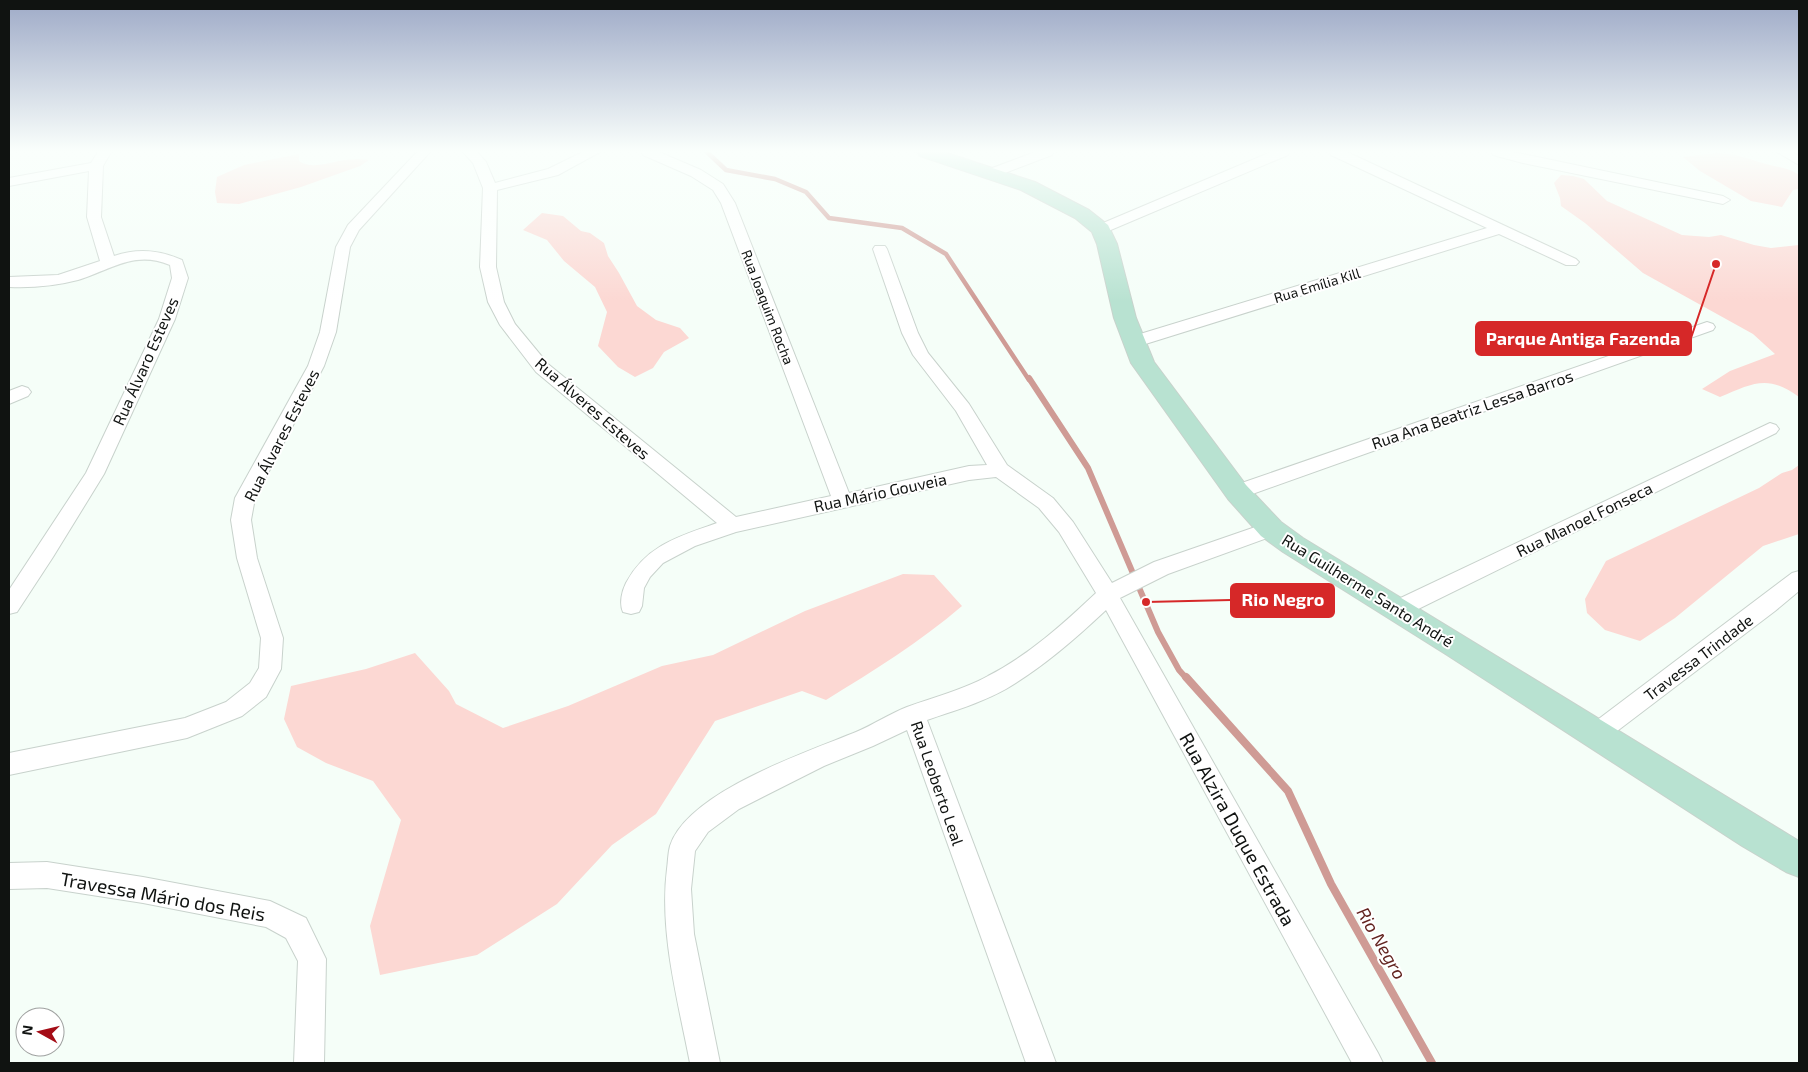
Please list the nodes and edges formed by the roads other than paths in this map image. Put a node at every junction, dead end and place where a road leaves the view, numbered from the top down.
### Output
1 (95, 202) edge
2 (377, 202) edge
3 (490, 202) edge
4 (727, 202) edge
5 (1061, 202) edge
6 (1165, 202) edge
7 (1443, 202) edge
8 (1101, 229) junction
9 (1500, 229) junction
10 (880, 249) dead end
11 (108, 262) junction
12 (1571, 262) dead end
13 (9, 282) edge
14 (1707, 327) dead end
15 (1133, 342) junction
16 (1770, 429) dead end
17 (1000, 470) junction
18 (1237, 492) junction
19 (842, 500) junction
20 (733, 525) junction
21 (1271, 528) junction
22 (1799, 579) edge
23 (1108, 595) junction
24 (9, 606) edge
25 (631, 606) dead end
26 (1398, 609) junction
27 (913, 715) junction
28 (1596, 734) junction
29 (9, 764) edge
30 (1799, 860) edge
31 (9, 876) edge
32 (311, 1062) edge
33 (705, 1063) edge
34 (1041, 1063) edge
35 (1368, 1063) edge

1 - 11 street
2 - 29 street, Rua Álvares Esteves
3 - 20 street, Rua Álveres Esteves
4 - 19 street, Rua Joaquim Rocha
5 - 8 street
6 - 8 street
7 - 9 street
8 - 15 street, Rua Guilherme Santo André
9 - 12 street
9 - 15 street, Rua Emília Kill
10 - 17 street
11 - 13 street, Rua Álvaro Esteves
11 - 24 street, Rua Álvaro Esteves
14 - 18 street, Rua Ana Beatriz Lessa Barros
15 - 18 street, Rua Guilherme Santo André
16 - 26 street, Rua Manoel Fonseca
17 - 19 street, Rua Mário Gouveia
17 - 23 street
18 - 21 street, Rua Guilherme Santo André
19 - 20 street, Rua Mário Gouveia
20 - 25 street, Rua Mário Gouveia
21 - 23 street, Rua Leoberto Leal
21 - 26 street, Rua Guilherme Santo André
22 - 28 street, Travessa Trindade
23 - 27 street, Rua Leoberto Leal
23 - 35 street, Rua Alzira Duque Estrada
26 - 28 street, Rua Guilherme Santo André
27 - 33 street
27 - 34 street, Rua Leoberto Leal
28 - 30 street, Rua Guilherme Santo André
31 - 32 street, Travessa Mário dos Reis

